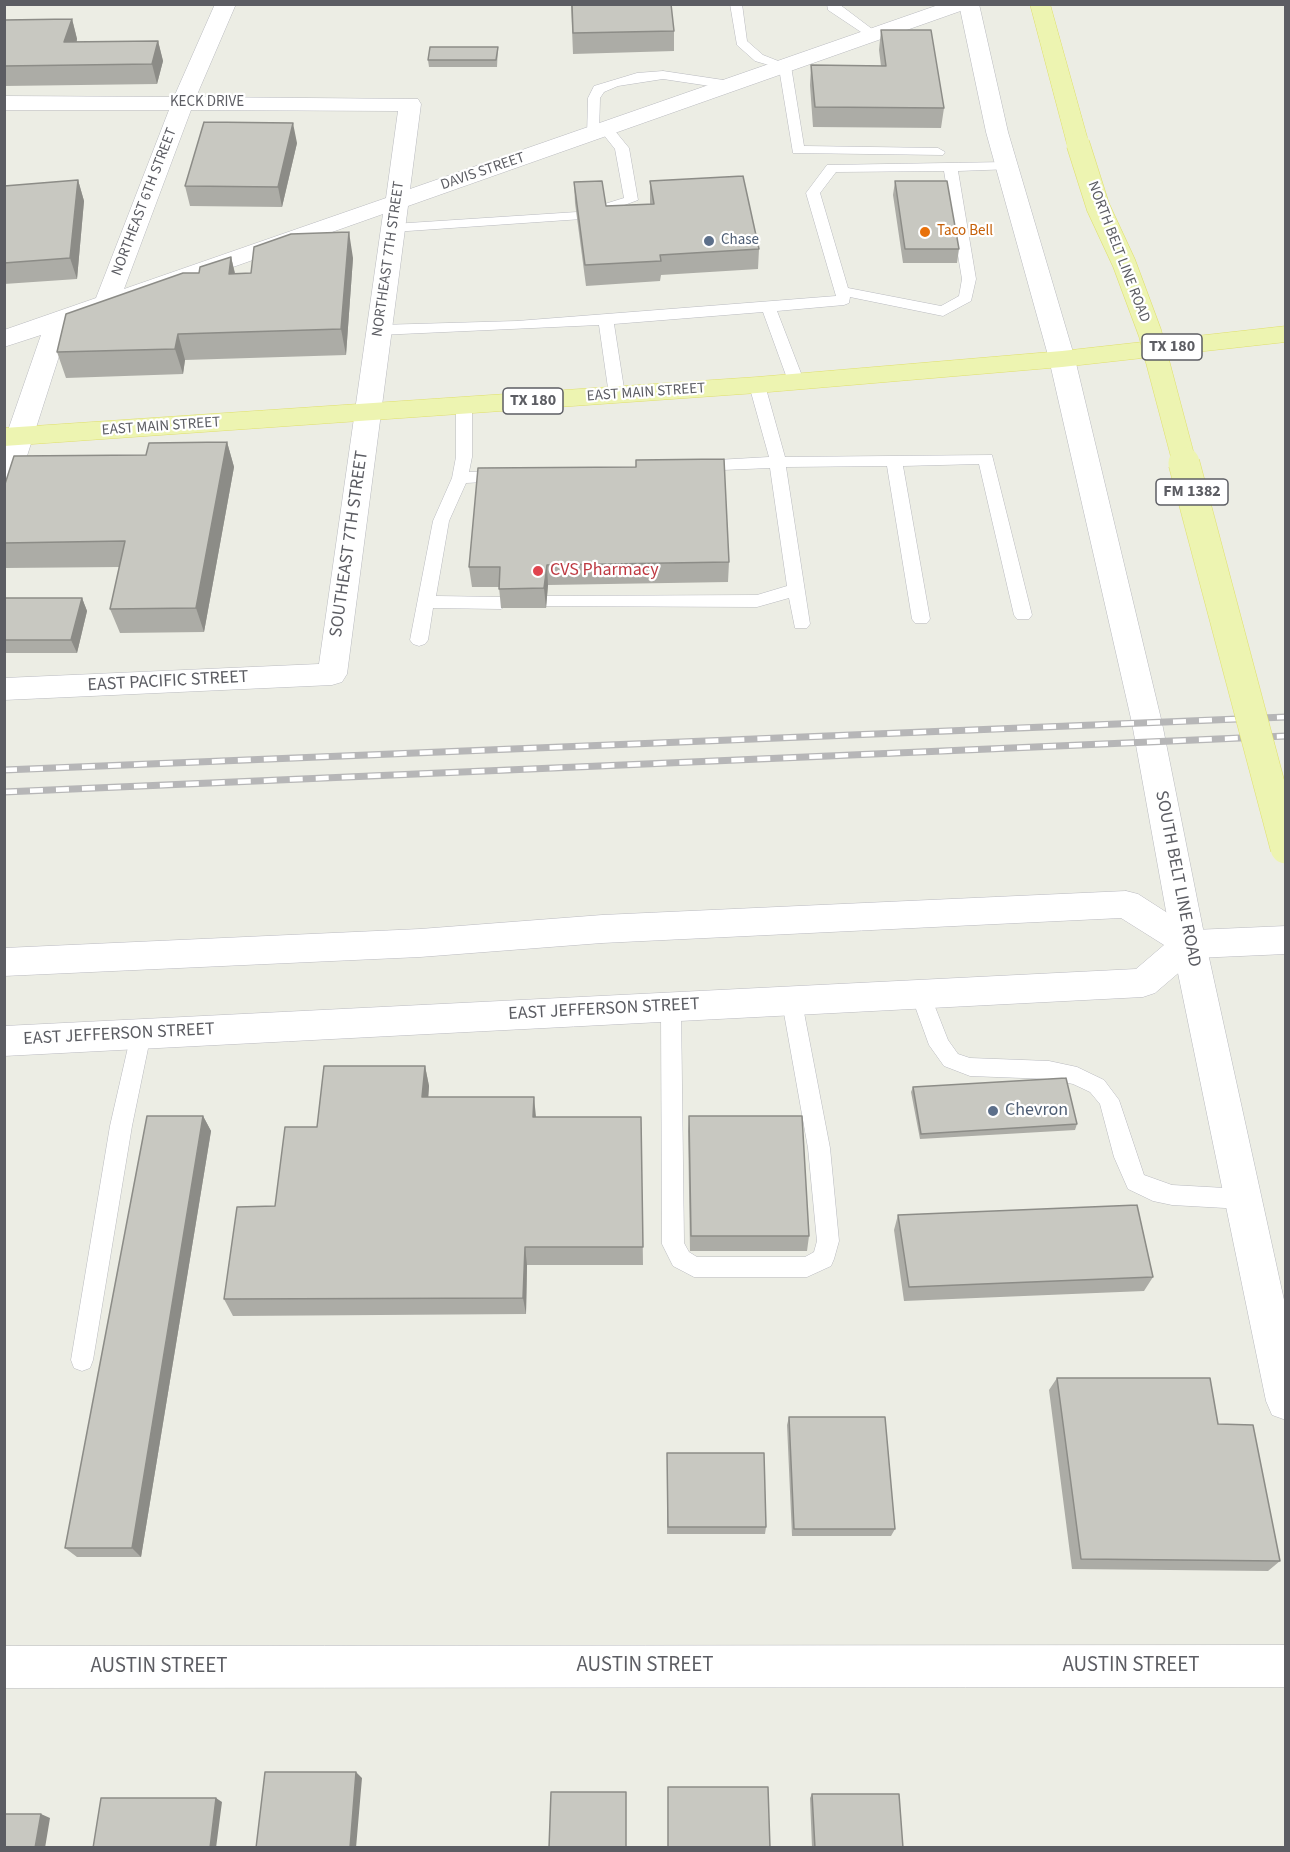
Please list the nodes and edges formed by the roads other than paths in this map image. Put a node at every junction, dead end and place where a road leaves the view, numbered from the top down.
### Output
1 (226, 4) edge
2 (736, 4) edge
3 (833, 4) edge
4 (969, 4) edge
5 (1040, 4) edge
6 (945, 7) edge
7 (874, 35) junction
8 (785, 66) junction
9 (730, 86) junction
10 (183, 102) junction
11 (4, 103) edge
12 (410, 104) joint
13 (599, 131) junction
14 (938, 152) dead end
15 (950, 166) junction
16 (1007, 166) junction
17 (397, 201) junction
18 (603, 209) edge
19 (577, 216) edge
20 (393, 228) junction
21 (841, 291) junction
22 (107, 302) junction
23 (769, 308) junction
24 (58, 320) junction
25 (606, 320) junction
26 (379, 330) junction
27 (1284, 337) edge
28 (4, 339) edge
29 (1062, 359) junction
30 (796, 381) junction
31 (757, 385) junction
32 (616, 396) junction
33 (464, 406) junction
34 (368, 413) junction
35 (12, 437) edge
36 (894, 460) junction
37 (778, 462) junction
38 (684, 466) edge
39 (519, 475) edge
40 (460, 478) junction
41 (4, 484) edge
42 (796, 590) junction
43 (426, 602) junction
44 (547, 602) edge
45 (501, 603) edge
46 (1023, 615) dead end
47 (921, 619) dead end
48 (801, 624) dead end
49 (418, 640) dead end
50 (332, 674) joint
51 (4, 689) edge
52 (1286, 848) edge
53 (1286, 940) edge
54 (1190, 944) junction
55 (4, 962) edge
56 (921, 995) junction
57 (792, 1002) junction
58 (670, 1007) junction
59 (141, 1034) junction
60 (4, 1041) edge
61 (1243, 1198) junction
62 (82, 1360) dead end
63 (1286, 1401) edge
64 (1286, 1666) edge
65 (4, 1667) edge

1 - 10 street, NORTHEAST 6TH STREET
2 - 8 lane
3 - 7 lane
4 - 16 street
5 - 52 main road, NORTH BELT LINE ROAD / FM 1382, bridge
6 - 7 street, DAVIS STREET
7 - 8 street, DAVIS STREET
8 - 9 street, DAVIS STREET
8 - 14 lane
9 - 13 street, DAVIS STREET
9 - 13 lane
10 - 11 street, KECK DRIVE
10 - 12 street, KECK DRIVE
10 - 22 street, NORTHEAST 6TH STREET
12 - 17 street, NORTHEAST 7TH STREET
13 - 17 street, DAVIS STREET
13 - 18 lane
15 - 16 lane
15 - 21 lane
15 - 21 lane
16 - 29 street
17 - 20 street, NORTHEAST 7TH STREET
17 - 22 street, DAVIS STREET
19 - 20 lane
20 - 26 street, NORTHEAST 7TH STREET
21 - 23 lane
22 - 24 street, DAVIS STREET
23 - 25 lane
23 - 30 lane
24 - 28 street, DAVIS STREET
24 - 35 street
25 - 26 lane
25 - 32 lane
26 - 34 street, NORTHEAST 7TH STREET
27 - 29 main road, EAST MAIN STREET / TX 180
29 - 30 main road, EAST MAIN STREET / TX 180
29 - 54 street, SOUTH BELT LINE ROAD
30 - 31 main road, EAST MAIN STREET / TX 180
31 - 32 main road, EAST MAIN STREET / TX 180
31 - 37 lane
32 - 33 main road, EAST MAIN STREET / TX 180
33 - 34 main road, EAST MAIN STREET / TX 180
33 - 40 lane
34 - 35 main road, EAST MAIN STREET / TX 180
34 - 50 street, SOUTHEAST 7TH STREET
35 - 41 street
36 - 37 lane
36 - 46 lane
36 - 47 lane
37 - 38 lane
37 - 42 lane
39 - 40 lane
40 - 43 lane
42 - 44 lane
42 - 48 lane
43 - 45 lane
43 - 49 lane
50 - 51 street, EAST PACIFIC STREET
53 - 54 street
54 - 55 street
54 - 56 street, EAST JEFFERSON STREET
54 - 61 street, SOUTH BELT LINE ROAD
56 - 57 street, EAST JEFFERSON STREET
56 - 61 lane
57 - 58 street, EAST JEFFERSON STREET
57 - 58 lane
58 - 59 street, EAST JEFFERSON STREET
59 - 60 street, EAST JEFFERSON STREET
59 - 62 lane
61 - 63 street, SOUTH BELT LINE ROAD
64 - 65 street, AUSTIN STREET

